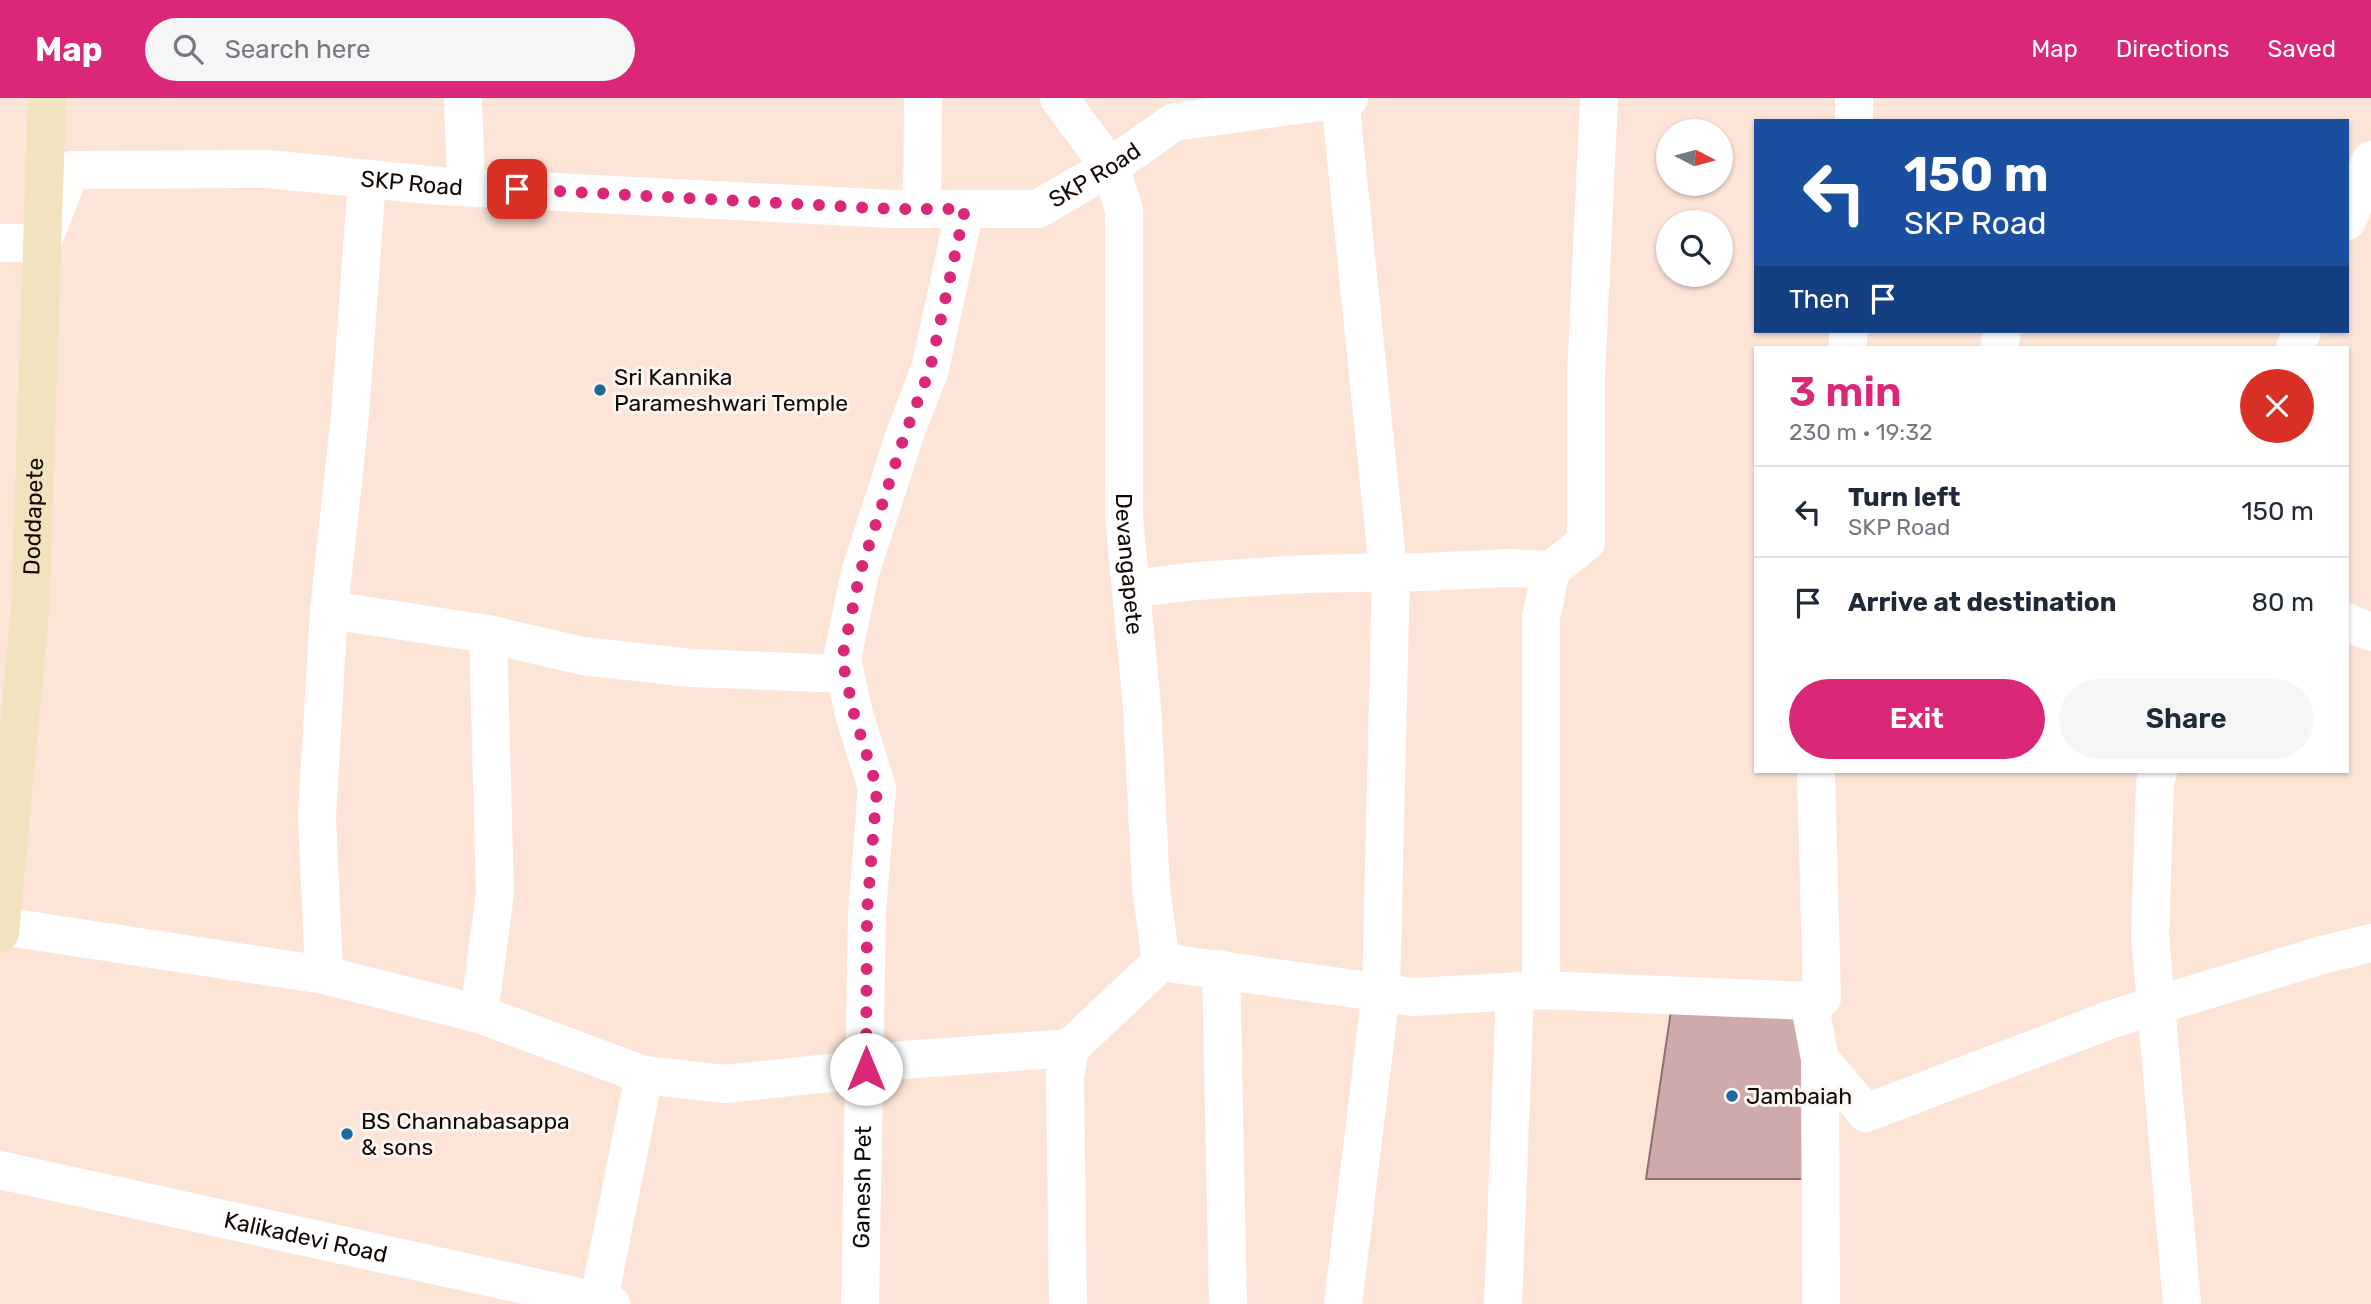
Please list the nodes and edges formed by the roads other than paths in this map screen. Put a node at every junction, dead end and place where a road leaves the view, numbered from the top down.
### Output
1 (47, 98) edge
2 (463, 98) edge
3 (923, 98) edge
4 (1059, 98) edge
5 (1349, 98) edge
6 (1599, 98) edge
7 (1854, 98) edge
8 (1340, 99) edge
9 (1854, 119) edge
10 (2371, 160) edge
11 (1110, 167) junction
12 (367, 179) junction
13 (466, 187) junction
14 (922, 209) junction
15 (965, 209) junction
16 (2349, 216) edge
17 (0, 243) edge
18 (42, 243) junction
19 (1551, 570) junction
20 (1391, 572) junction
21 (1130, 589) junction
22 (329, 610) junction
23 (2349, 623) edge
24 (2371, 632) edge
25 (488, 634) junction
26 (845, 674) junction
27 (1816, 773) edge
28 (2158, 773) edge
29 (4, 834) edge
30 (1, 926) edge
31 (0, 933) edge
32 (2371, 943) edge
33 (1161, 962) junction
34 (1221, 969) junction
35 (324, 975) junction
36 (1528, 991) junction
37 (1381, 992) junction
38 (1810, 1001) junction
39 (2156, 1005) junction
40 (479, 1014) junction
41 (1070, 1048) junction
42 (1820, 1059) junction
43 (866, 1069) junction
44 (644, 1075) junction
45 (0, 1170) edge
46 (603, 1303) edge
47 (860, 1304) edge
48 (1068, 1304) edge
49 (1228, 1304) edge
50 (1343, 1304) edge
51 (1503, 1304) edge
52 (1821, 1304) edge
53 (2182, 1304) edge

1 - 18 street, Doddapete
2 - 13 street
3 - 14 street
4 - 11 street, Devangapete
5 - 8 street, SKP Road
6 - 19 street
7 - 9 street
8 - 11 street, SKP Road
8 - 20 street
10 - 16 street
11 - 15 street, SKP Road
11 - 21 street, Devangapete
12 - 13 street, SKP Road
12 - 18 street, SKP Road
12 - 22 street
13 - 14 street, SKP Road
14 - 15 street, SKP Road
15 - 26 street, Ganesh Pet
17 - 18 street
18 - 29 street, Doddapete
19 - 20 street
19 - 36 street
20 - 21 street
20 - 37 street
21 - 33 street, Devangapete
22 - 25 street
22 - 35 street
23 - 24 street
25 - 26 street
25 - 40 street
26 - 43 street, Ganesh Pet
27 - 38 street
28 - 39 street
29 - 30 street, Doddapete
30 - 31 street, Doddapete
30 - 35 street
32 - 39 street
33 - 34 street
33 - 41 street
34 - 37 street
34 - 49 street
35 - 40 street
36 - 37 street
36 - 38 street
36 - 51 street
37 - 50 street
38 - 42 street
39 - 42 street
39 - 53 street
40 - 44 street
41 - 43 street
41 - 48 street
42 - 52 street
43 - 44 street
43 - 47 street, Ganesh Pet
44 - 46 street
45 - 46 street, Kalikadevi Road

